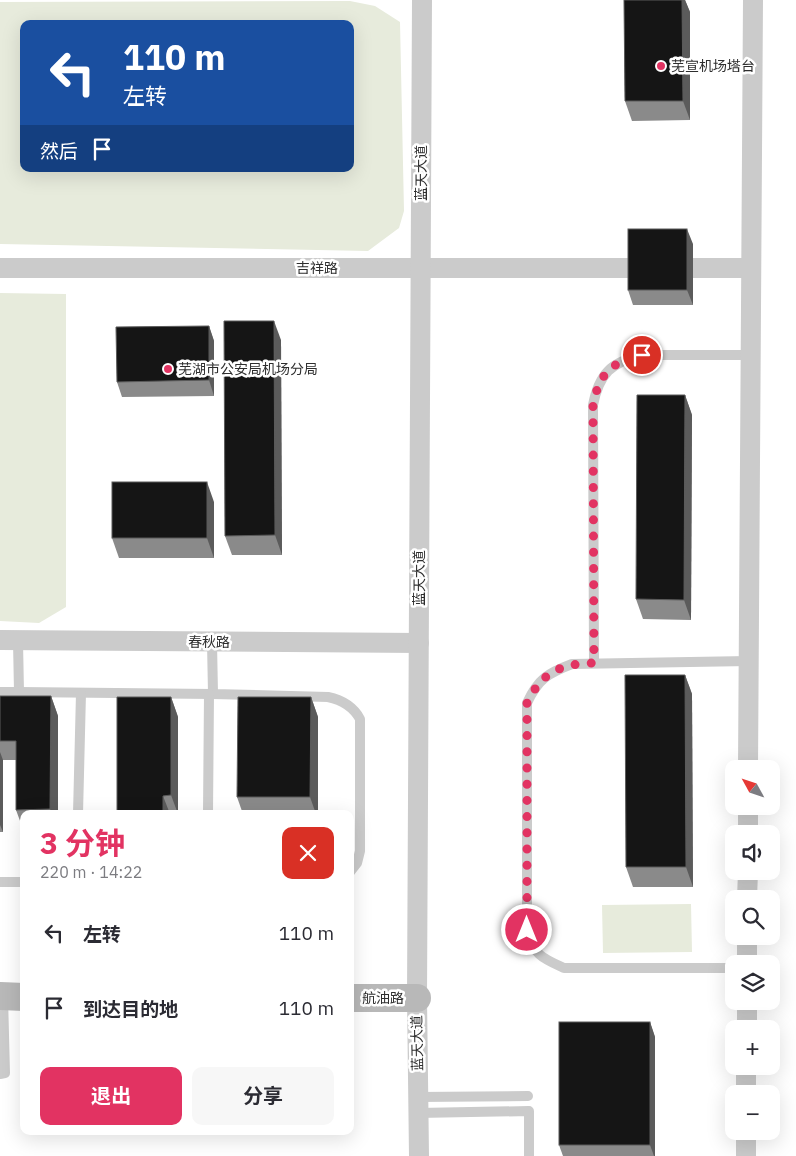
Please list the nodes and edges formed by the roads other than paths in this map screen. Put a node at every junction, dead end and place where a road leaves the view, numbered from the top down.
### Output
1 (422, 0) edge
2 (753, 0) edge
3 (0, 268) edge
4 (421, 268) junction
5 (751, 268) junction
6 (750, 355) junction
7 (9, 640) edge
8 (212, 642) junction
9 (419, 643) junction
10 (749, 661) junction
11 (594, 663) junction
12 (0, 692) edge
13 (19, 692) junction
14 (81, 693) junction
15 (211, 694) junction
16 (748, 760) edge
17 (78, 810) edge
18 (208, 810) edge
19 (354, 867) edge
20 (0, 882) edge
21 (20, 882) edge
22 (725, 968) edge
23 (9, 997) edge
24 (354, 998) edge
25 (417, 998) junction
26 (0, 1074) edge
27 (528, 1096) dead end
28 (418, 1104) junction
29 (746, 1140) edge
30 (419, 1156) edge
31 (529, 1156) edge
32 (746, 1156) edge

1 - 4 street, 蓝天大道
2 - 5 street
3 - 4 street, 吉祥路
4 - 5 street, 吉祥路
4 - 9 street, 蓝天大道
5 - 6 street
6 - 10 street
6 - 11 lane
7 - 8 street, 春秋路
7 - 13 lane
8 - 9 street, 春秋路
8 - 15 lane
9 - 25 street, 蓝天大道
10 - 11 lane
10 - 16 street
11 - 22 lane
12 - 13 lane
13 - 14 lane
14 - 15 lane
14 - 17 lane
15 - 18 lane
15 - 19 lane
20 - 21 lane
23 - 26 lane
24 - 25 street, 航油路
25 - 28 street, 蓝天大道
27 - 28 lane
28 - 30 street, 蓝天大道
28 - 31 lane
29 - 32 street

